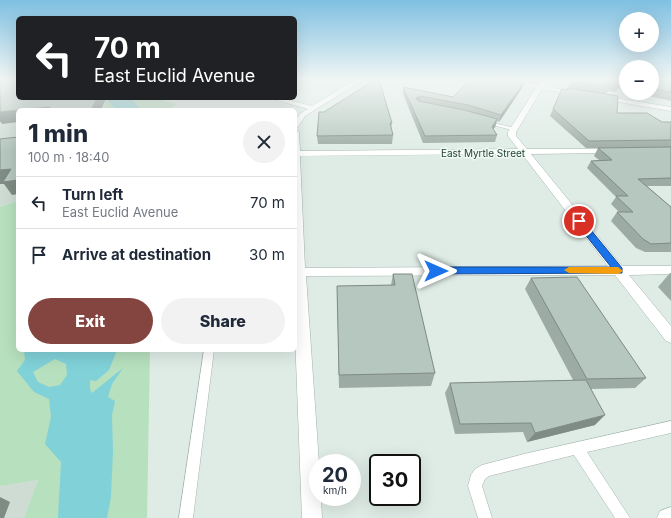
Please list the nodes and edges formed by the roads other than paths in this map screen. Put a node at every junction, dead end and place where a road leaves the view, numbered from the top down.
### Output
1 (297, 104) edge
2 (319, 104) edge
3 (530, 104) edge
4 (642, 104) edge
5 (313, 108) junction
6 (671, 109) edge
7 (481, 121) edge
8 (297, 123) edge
9 (514, 129) junction
10 (625, 151) edge
11 (524, 152) junction
12 (297, 154) edge
13 (297, 213) edge
14 (671, 270) edge
15 (619, 271) junction
16 (299, 272) junction
17 (671, 337) edge
18 (209, 352) edge
19 (671, 427) edge
20 (577, 448) junction
21 (671, 517) edge
22 (186, 518) edge
23 (312, 518) edge
24 (485, 518) edge
25 (623, 518) edge
26 (667, 518) edge

1 - 5 street
2 - 5 street
3 - 9 street
4 - 6 street
5 - 8 street
7 - 9 lane
9 - 11 street
10 - 11 street, East Myrtle Street
11 - 12 street, East Myrtle Street
11 - 15 street
13 - 16 street
14 - 15 street
15 - 16 street
15 - 17 street
16 - 23 street
18 - 22 lane
19 - 20 lane
20 - 24 lane
20 - 25 lane
21 - 26 street

